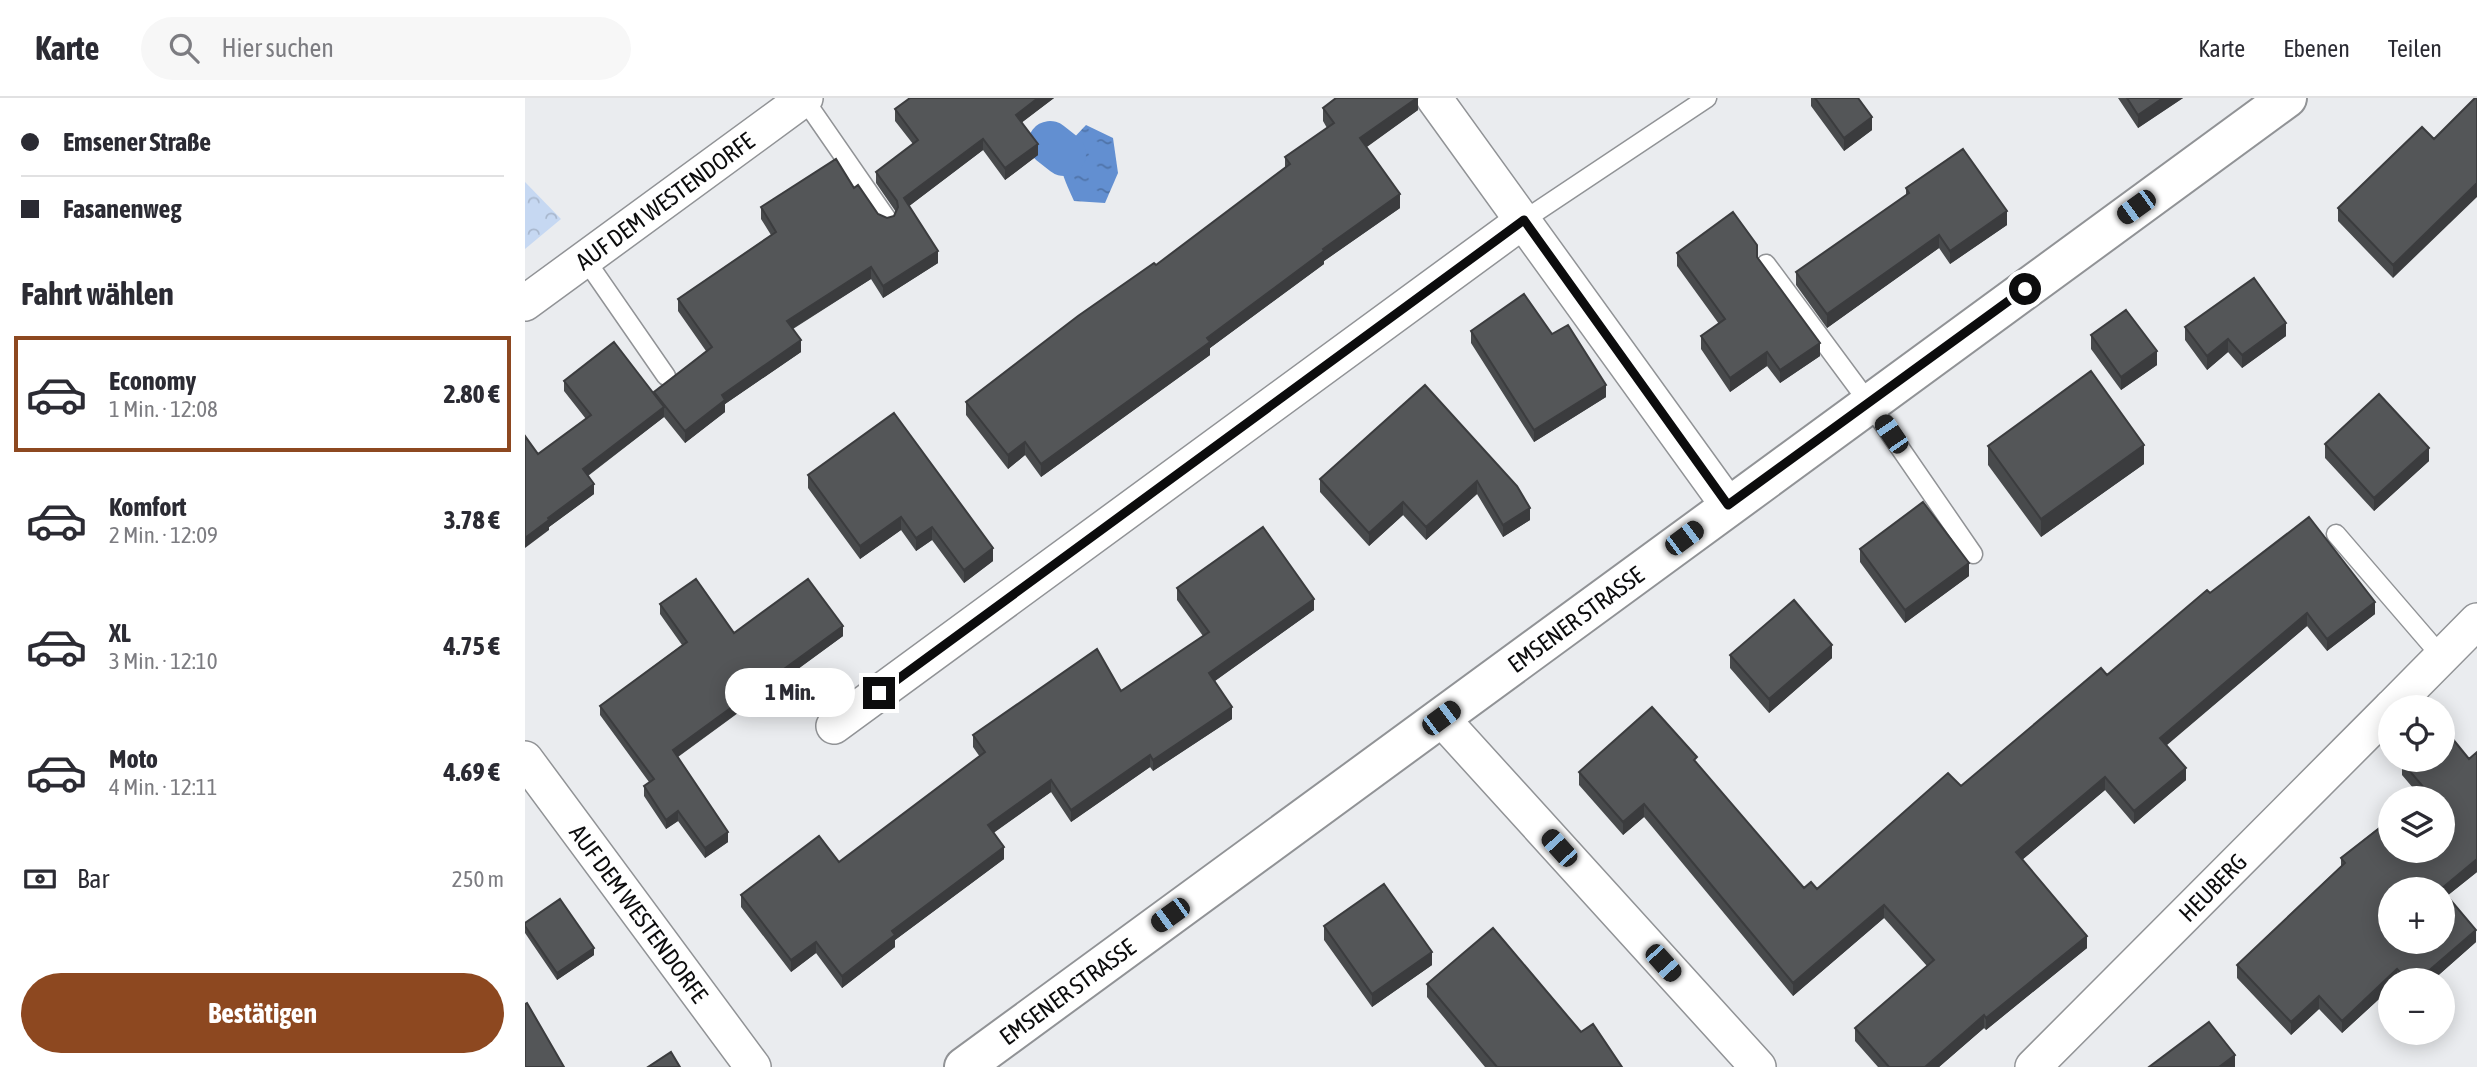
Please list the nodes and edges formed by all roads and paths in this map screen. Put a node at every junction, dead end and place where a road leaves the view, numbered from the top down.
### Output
1 (805, 98) edge
2 (1434, 98) edge
3 (1707, 98) edge
4 (2287, 98) edge
5 (887, 219) edge
6 (1524, 220) junction
7 (585, 259) junction
8 (1766, 264) edge
9 (525, 303) edge
10 (666, 376) dead end
11 (1869, 402) junction
12 (1728, 505) junction
13 (2336, 534) dead end
14 (1973, 554) dead end
15 (2477, 621) edge
16 (2442, 657) junction
17 (2404, 695) edge
18 (1441, 718) junction
19 (2378, 721) edge
20 (834, 726) dead end
21 (525, 759) edge
22 (753, 1067) edge
23 (964, 1067) edge
24 (1758, 1067) edge
25 (2033, 1067) edge

1 - 5 lane
1 - 7 street, AUF DEM WESTENDORFE
2 - 6 street
3 - 6 lane
4 - 11 street, EMSENER STRASSE
6 - 12 street
6 - 20 street
7 - 9 street, AUF DEM WESTENDORFE
7 - 10 lane
8 - 11 lane
11 - 12 street, EMSENER STRASSE
11 - 14 lane
12 - 18 street, EMSENER STRASSE
13 - 16 lane
15 - 16 street, HEUBERG
16 - 17 street, HEUBERG
18 - 23 street, EMSENER STRASSE
18 - 24 street
19 - 25 street, HEUBERG
21 - 22 street, AUF DEM WESTENDORFE

